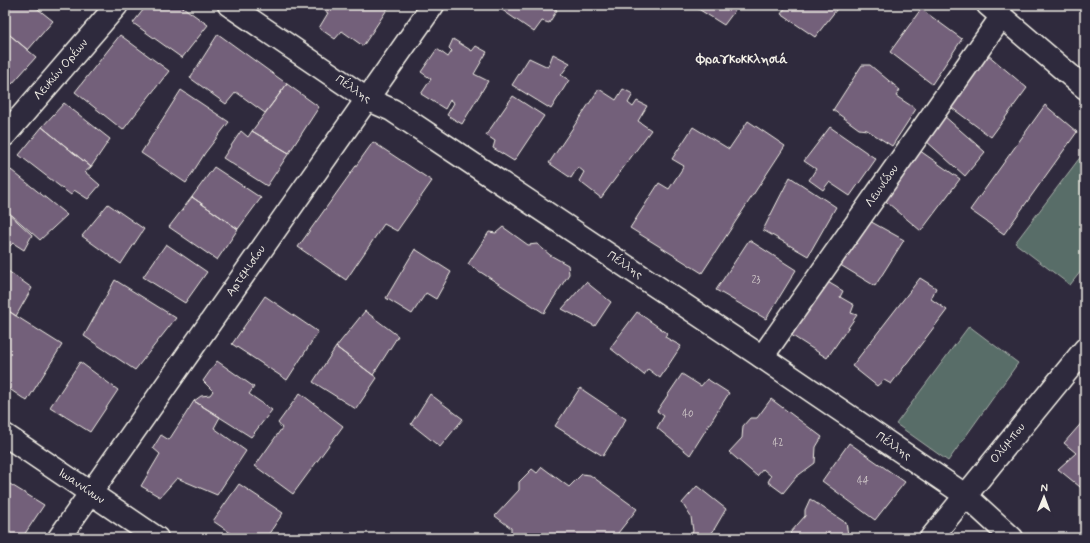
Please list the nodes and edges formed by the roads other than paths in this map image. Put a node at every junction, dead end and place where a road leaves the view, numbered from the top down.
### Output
1 (117, 5) edge
2 (229, 5) edge
3 (433, 5) edge
4 (994, 8) edge
5 (1085, 88) edge
6 (367, 99) junction
7 (5, 135) edge
8 (1085, 349) edge
9 (762, 357) junction
10 (5, 435) edge
11 (91, 494) junction
12 (965, 495) junction
13 (59, 538) edge
14 (157, 538) edge
15 (930, 538) edge
16 (1012, 538) edge

1 - 7 street, Λευκών Ορέων
2 - 6 street, Πέλλης
3 - 6 street, Αρτεμισίου
4 - 5 street
4 - 9 street, Λεωνίδου
6 - 9 street, Πέλλης
6 - 11 street, Αρτεμισίου
8 - 12 street, Ολύμπου
9 - 12 street, Πέλλης
10 - 11 street, Ιωαννίνων
11 - 13 street, Αρτεμισίου
11 - 14 street, Ιωαννίνων
12 - 15 street, Ολύμπου
12 - 16 street, Πέλλης

